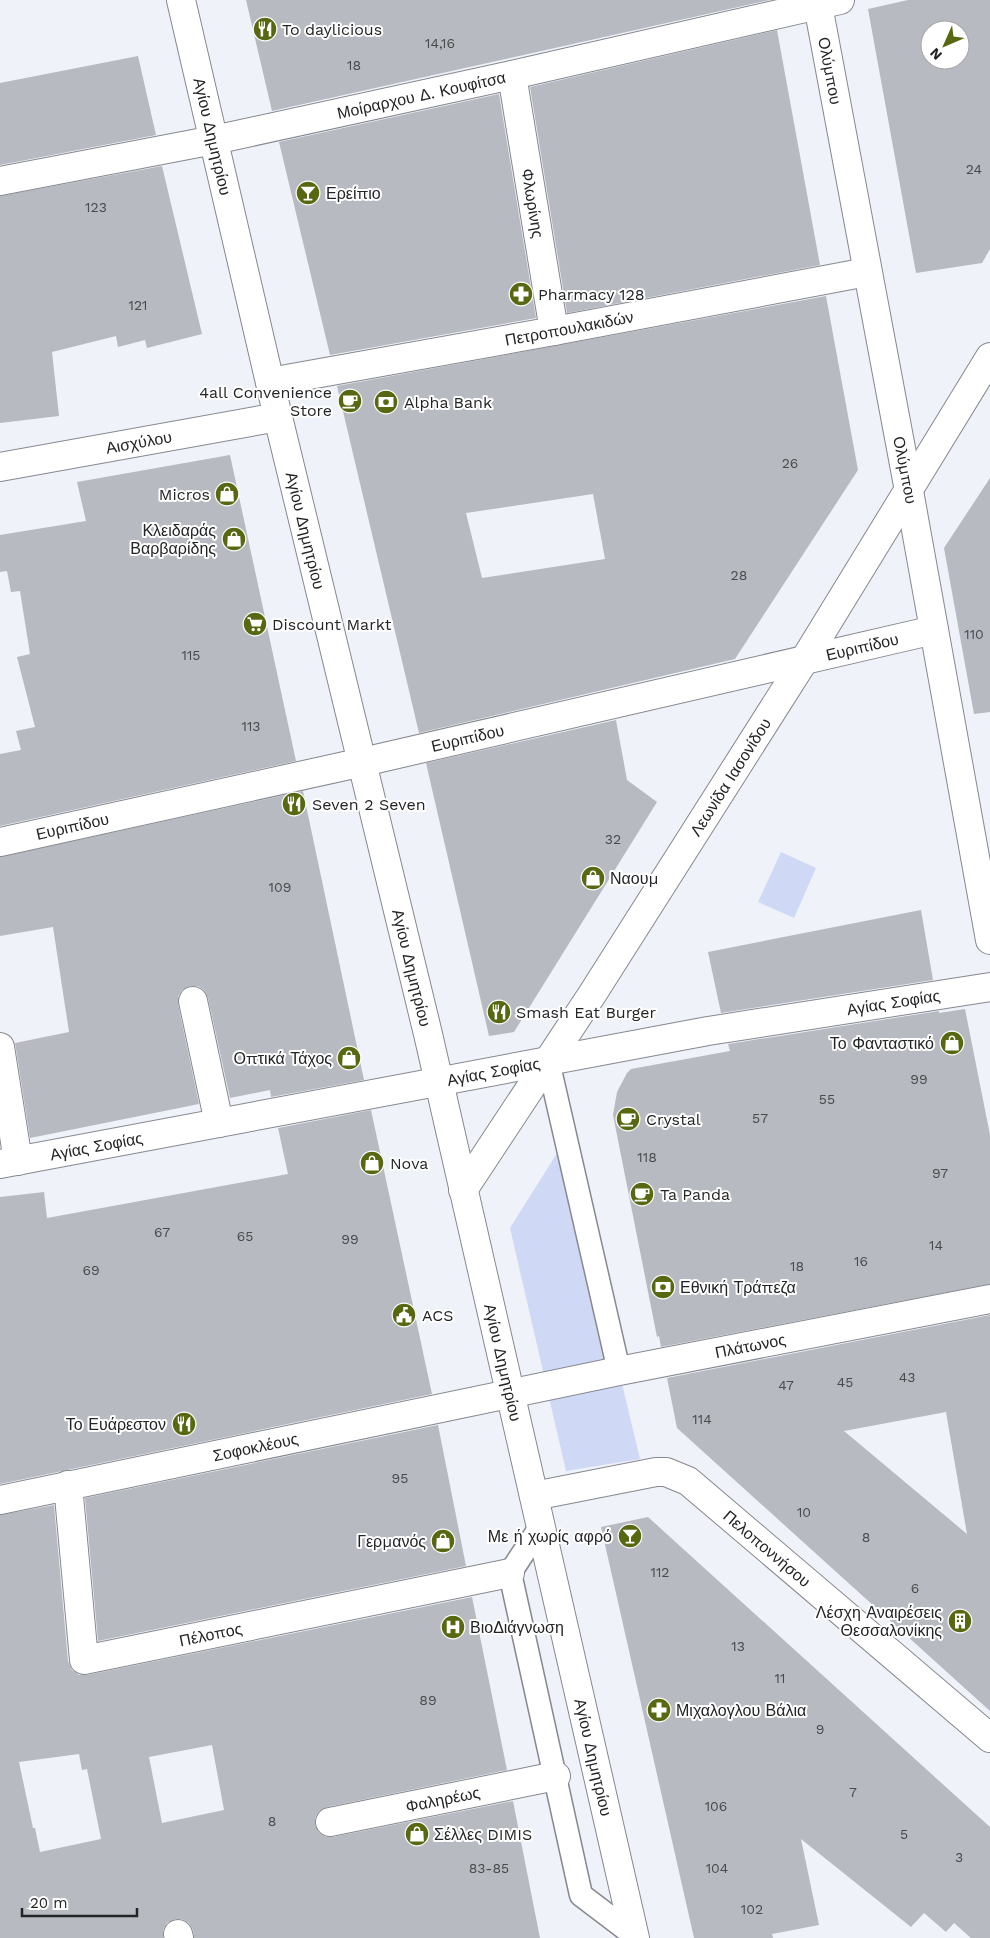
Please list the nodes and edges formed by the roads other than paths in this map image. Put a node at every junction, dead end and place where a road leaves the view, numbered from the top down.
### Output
1 (182, 0) edge
2 (825, 2) edge
3 (512, 74) junction
4 (214, 140) junction
5 (0, 181) edge
6 (867, 272) junction
7 (554, 331) junction
8 (990, 357) edge
9 (270, 382) junction
10 (278, 417) junction
11 (0, 467) edge
12 (909, 491) junction
13 (934, 630) junction
14 (805, 659) junction
15 (363, 762) junction
16 (0, 842) edge
17 (990, 940) edge
18 (990, 987) edge
19 (193, 1002) dead end
20 (0, 1047) edge
21 (548, 1061) junction
22 (438, 1081) junction
23 (219, 1123) junction
24 (9, 1162) edge
25 (463, 1190) junction
26 (990, 1299) edge
27 (619, 1371) junction
28 (511, 1393) junction
29 (68, 1485) junction
30 (534, 1496) junction
31 (0, 1500) edge
32 (541, 1526) junction
33 (510, 1574) junction
34 (990, 1738) edge
35 (556, 1776) junction
36 (330, 1822) dead end
37 (635, 1937) edge

1 - 4 street, Αγίου Δημητρίου
2 - 3 street, Μοίραρχου Δ. Κουφίτσα
2 - 6 street, Ολύμπου
3 - 4 street, Μοίραρχου Δ. Κουφίτσα
3 - 7 street, Φλωρίνης
4 - 5 street, Μοίραρχου Δ. Κουφίτσα
4 - 9 street, Αγίου Δημητρίου
6 - 7 street, Πετροπουλακιδών
6 - 12 street, Ολύμπου
7 - 9 street, Πετροπουλακιδών
8 - 12 street, Λεωνίδα Ιασονίδου
9 - 10 street, Αγίου Δημητρίου
10 - 11 street, Αισχύλου
10 - 15 street, Αγίου Δημητρίου
12 - 13 street, Ολύμπου
12 - 14 street, Λεωνίδα Ιασονίδου
13 - 14 street, Ευριπίδου
13 - 17 street, Ολύμπου
14 - 15 street, Ευριπίδου
14 - 21 street, Λεωνίδα Ιασονίδου
15 - 16 street, Ευριπίδου
15 - 22 street, Αγίου Δημητρίου
18 - 21 street, Αγίας Σοφίας
19 - 23 street
20 - 24 street
21 - 22 street, Αγίας Σοφίας
21 - 25 street, Λεωνίδα Ιασονίδου
21 - 27 lane
22 - 23 street, Αγίας Σοφίας
22 - 25 street, Αγίου Δημητρίου
23 - 24 street, Αγίας Σοφίας
25 - 28 street, Αγίου Δημητρίου
26 - 27 street, Πλάτωνος
27 - 28 street, Πλάτωνος
28 - 29 street, Σοφοκλέους
28 - 30 street, Αγίου Δημητρίου
29 - 31 street, Σοφοκλέους
29 - 33 street, Πέλοπος
30 - 32 street, Αγίου Δημητρίου
30 - 34 street, Πελοποννήσου
32 - 33 lane
32 - 37 street, Αγίου Δημητρίου
33 - 35 lane
35 - 36 street, Φαληρέως
35 - 37 lane

